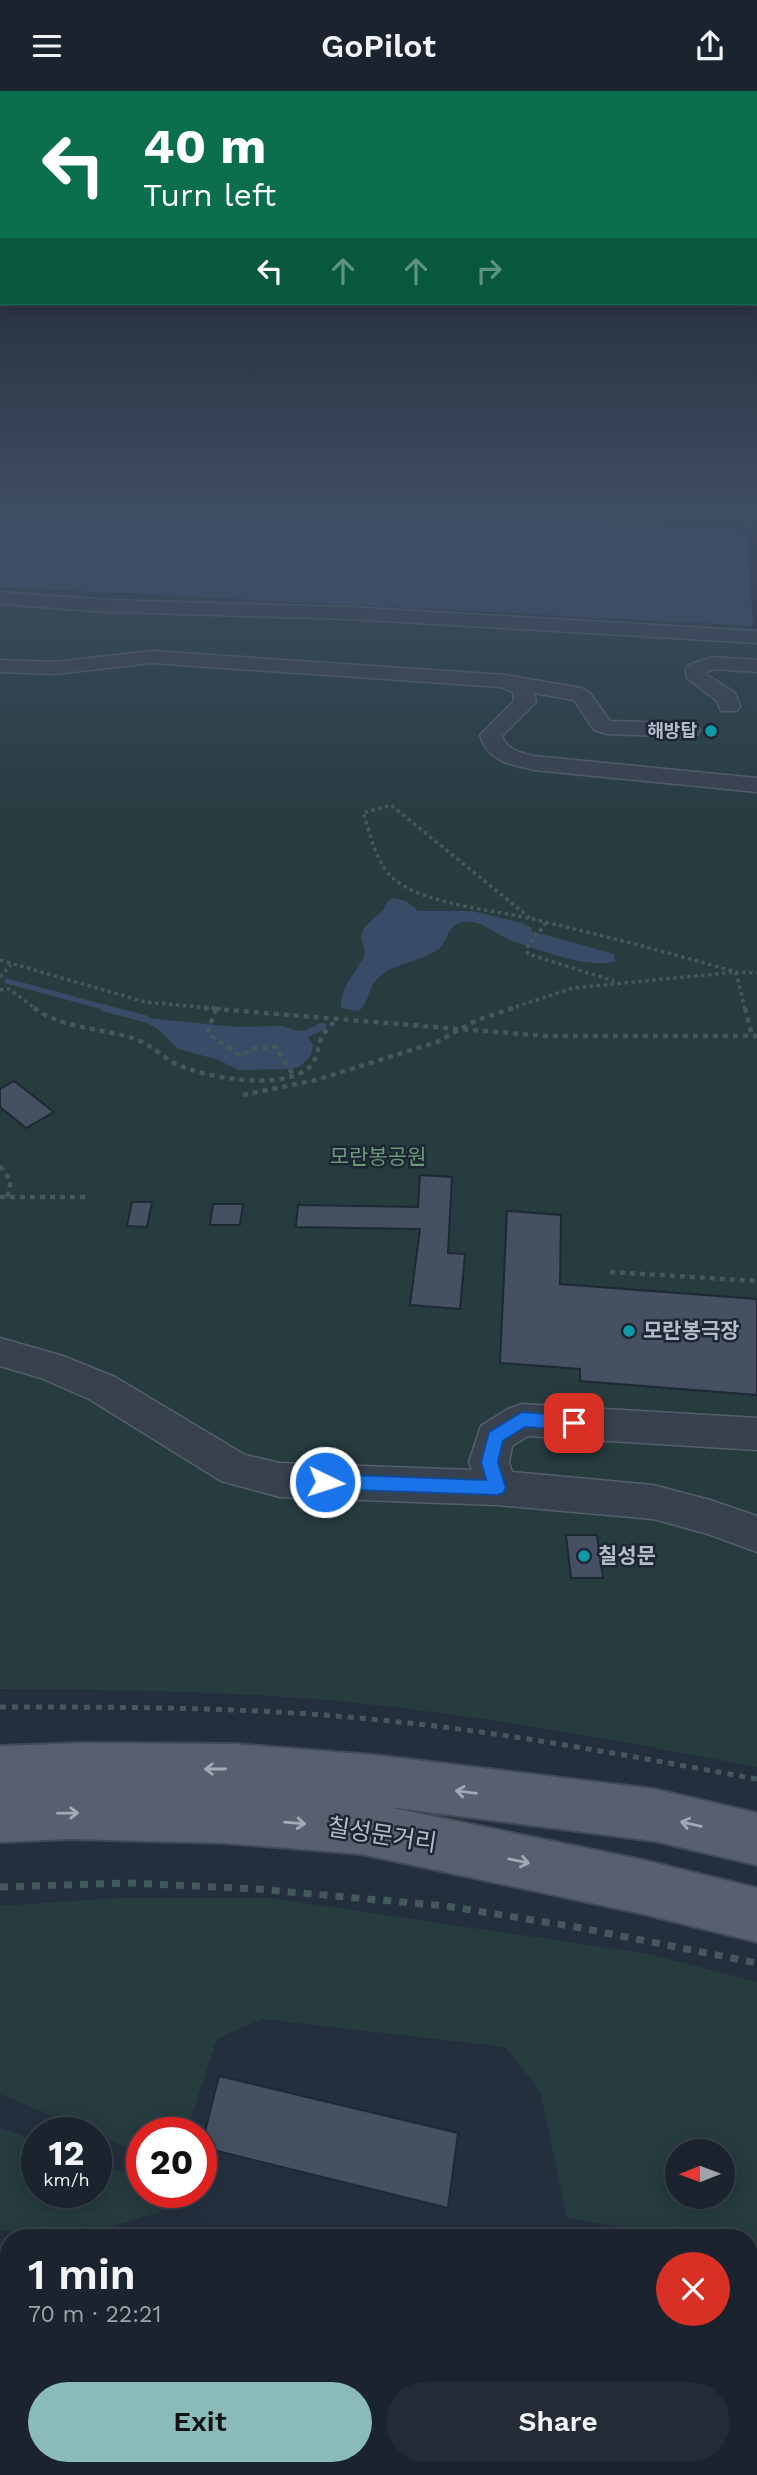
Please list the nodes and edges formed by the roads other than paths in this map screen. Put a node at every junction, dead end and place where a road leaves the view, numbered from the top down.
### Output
1 (506, 622) edge
2 (757, 637) edge
3 (0, 666) edge
4 (757, 666) edge
5 (517, 684) junction
6 (729, 705) dead end
7 (689, 730) dead end
8 (757, 769) edge
9 (660, 776) junction
10 (757, 785) edge
11 (0, 1352) edge
12 (757, 1434) edge
13 (497, 1488) junction
14 (757, 1534) edge
15 (0, 1771) edge
16 (0, 1816) edge
17 (757, 1839) edge
18 (757, 1915) edge

1 - 2 street
3 - 5 street
4 - 6 street
5 - 7 street
5 - 9 street
8 - 9 street
9 - 10 street
11 - 13 street
12 - 13 street
13 - 14 street
17 -> 15 main road
16 -> 18 main road, 칠성문거리

